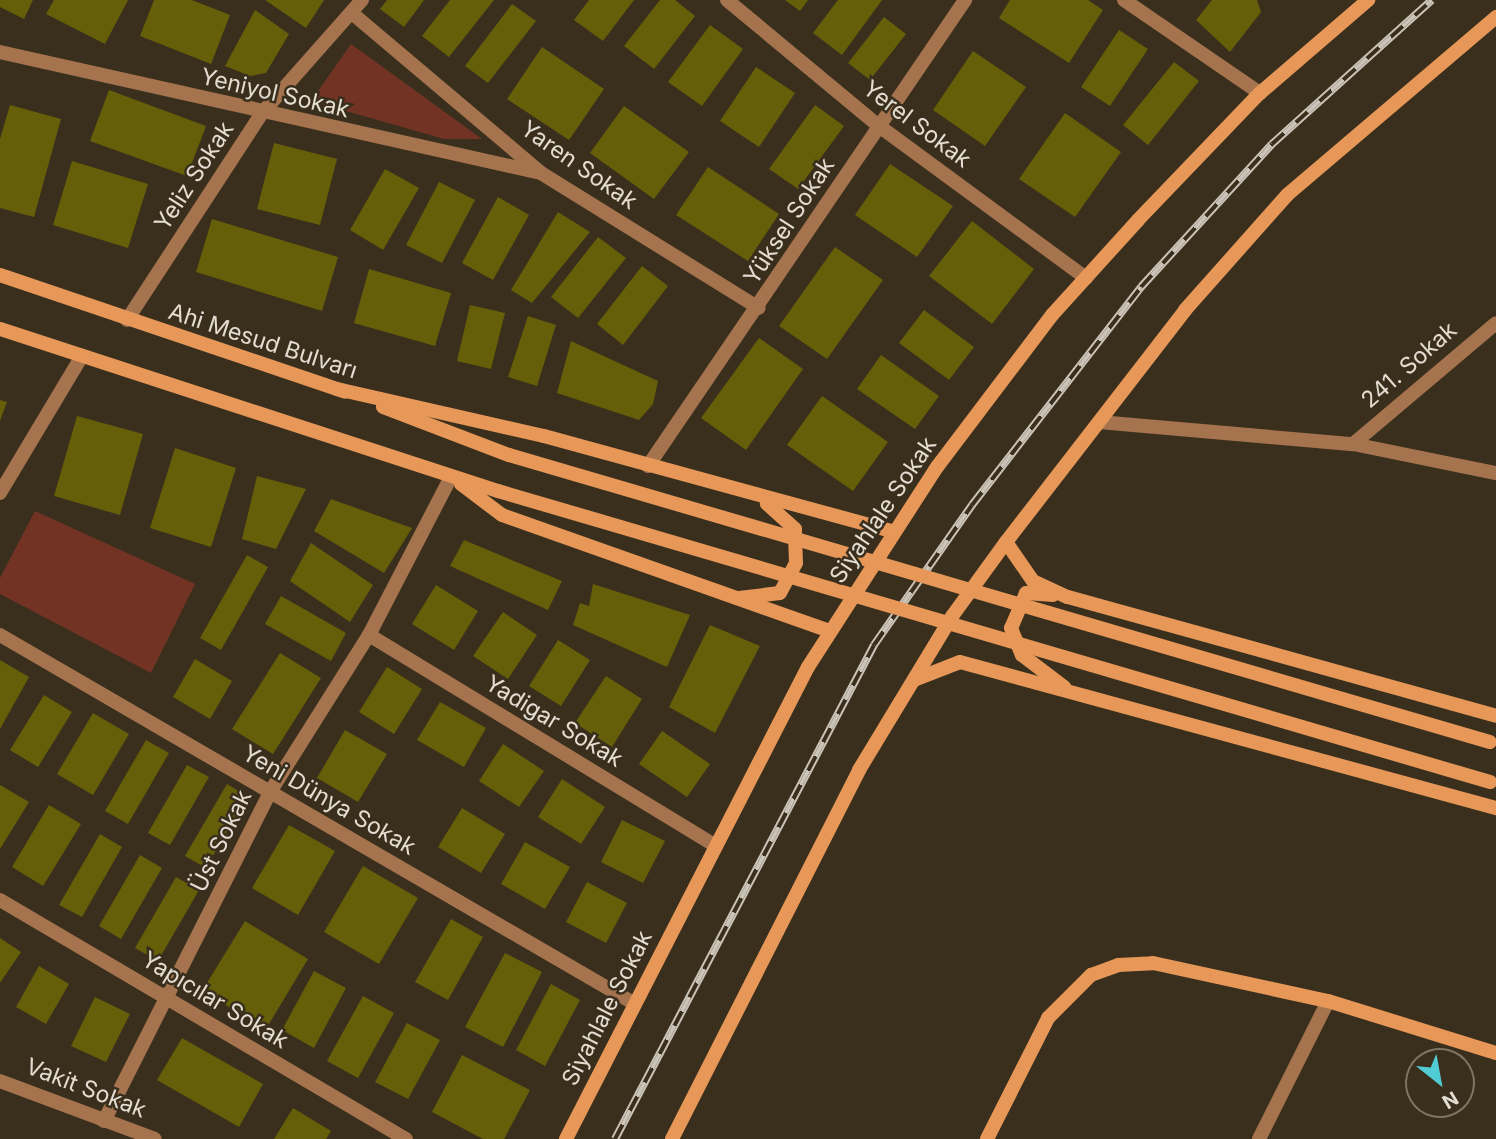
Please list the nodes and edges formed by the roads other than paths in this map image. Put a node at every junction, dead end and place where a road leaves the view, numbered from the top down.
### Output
1 (362, 0) edge
2 (727, 0) edge
3 (965, 0) edge
4 (1124, 0) edge
5 (1367, 0) edge
6 (354, 14) junction
7 (1496, 17) edge
8 (0, 52) edge
9 (1260, 93) junction
10 (262, 113) junction
11 (879, 126) junction
12 (541, 173) junction
13 (0, 275) edge
14 (1086, 278) junction
15 (759, 308) junction
16 (127, 320) junction
17 (1496, 323) edge
18 (0, 329) edge
19 (82, 356) junction
20 (337, 389) junction
21 (1099, 422) junction
22 (1353, 444) junction
23 (648, 466) junction
24 (1496, 473) edge
25 (451, 477) junction
26 (0, 493) edge
27 (763, 501) junction
28 (894, 533) junction
29 (1006, 542) junction
30 (1068, 597) junction
31 (734, 598) junction
32 (830, 631) junction
33 (0, 635) edge
34 (369, 635) junction
35 (914, 680) junction
36 (1071, 692) junction
37 (1496, 716) edge
38 (1493, 743) edge
39 (1493, 783) edge
40 (270, 792) junction
41 (1496, 807) edge
42 (716, 846) junction
43 (0, 900) edge
44 (168, 998) junction
45 (1328, 1001) junction
46 (635, 1004) junction
47 (1496, 1053) edge
48 (0, 1081) edge
49 (104, 1121) junction
50 (155, 1139) edge
51 (406, 1139) edge
52 (566, 1139) edge
53 (672, 1139) edge
54 (987, 1139) edge
55 (1259, 1139) edge

1 - 6 street, Yeliz Sokak
2 - 11 street, Yerel Sokak
3 - 11 street, Yüksel Sokak
4 - 9 street
5 - 9 main road, Siyahlale Sokak
6 - 10 street, Yeliz Sokak
6 - 12 street, Yaren Sokak
7 - 21 main road
8 - 10 street, Yeniyol Sokak
9 - 14 main road, Siyahlale Sokak
10 - 12 street, Yeniyol Sokak
10 - 16 street, Yeliz Sokak
11 - 14 street, Yerel Sokak
11 - 15 street, Yüksel Sokak
12 - 15 street, Yaren Sokak
13 - 16 main road, Ahi Mesud Bulvarı
14 - 28 main road, Siyahlale Sokak
15 - 23 street, Yüksel Sokak
16 - 20 main road, Ahi Mesud Bulvarı
17 - 22 street, 241. Sokak
18 - 19 main road
19 - 25 main road
19 - 26 street
20 - 23 main road
20 - 38 main road, Ahi Mesud Bulvarı, bridge
21 - 22 street
21 - 29 main road
22 - 24 street
23 - 27 main road
25 - 31 main road
25 - 34 street, Üst Sokak
25 - 39 main road, bridge
27 - 28 main road
27 - 31 main road
28 - 32 main road, Siyahlale Sokak
29 - 30 main road
29 - 35 main road
30 - 36 main road
30 - 37 main road
31 - 32 main road
32 - 42 main road, Siyahlale Sokak
33 - 40 street, Yeni Dünya Sokak
34 - 40 street, Üst Sokak
34 - 42 street, Yadigar Sokak
35 - 36 main road
35 - 53 main road
36 - 41 main road
40 - 44 street, Üst Sokak
40 - 46 street, Yeni Dünya Sokak
42 - 46 main road, Siyahlale Sokak
43 - 44 street, Yapıcılar Sokak
44 - 49 street, Üst Sokak
44 - 51 street, Yapıcılar Sokak
45 - 47 main road
45 - 54 main road
45 - 55 street
46 - 52 main road, Siyahlale Sokak
48 - 49 street, Vakit Sokak
49 - 50 street, Vakit Sokak

